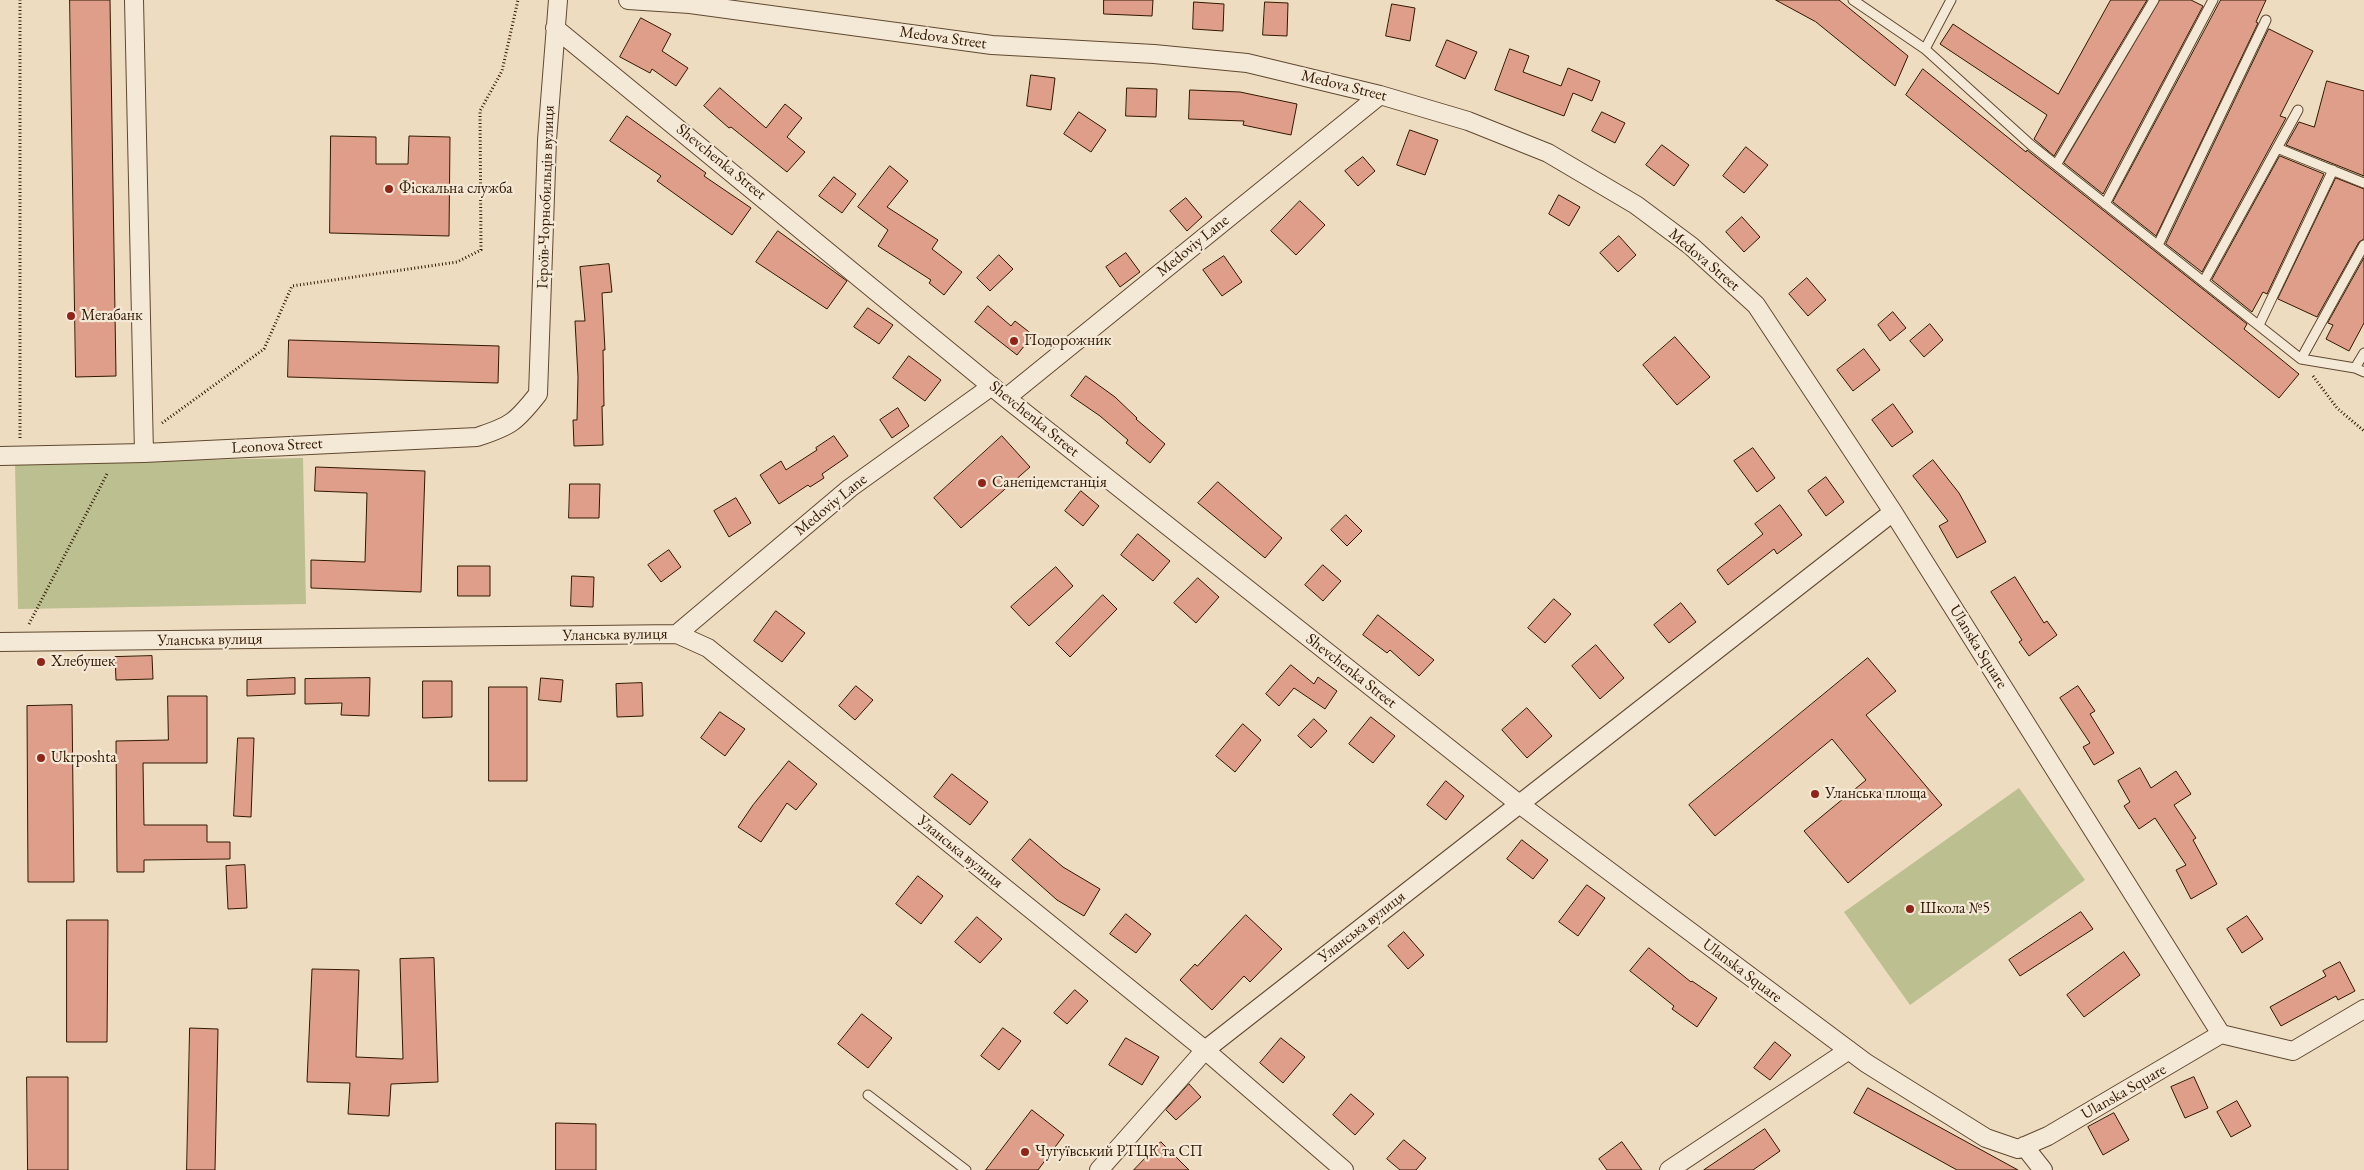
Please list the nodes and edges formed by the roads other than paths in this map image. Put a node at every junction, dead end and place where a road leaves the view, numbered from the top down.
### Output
1 (134, 0) edge
2 (558, 0) edge
3 (628, 0) edge
4 (1853, 0) edge
5 (1951, 0) edge
6 (2154, 0) edge
7 (2213, 0) edge
8 (2266, 20) dead end
9 (555, 28) junction
10 (1924, 49) junction
11 (1380, 95) junction
12 (2298, 110) dead end
13 (2277, 148) junction
14 (2056, 165) junction
15 (2333, 170) junction
16 (2364, 183) edge
17 (2106, 204) junction
18 (2158, 245) junction
19 (2364, 245) edge
20 (2204, 281) junction
21 (2259, 325) junction
22 (2364, 353) edge
23 (2301, 359) junction
24 (2355, 368) junction
25 (2364, 372) edge
26 (992, 386) junction
27 (538, 394) joint
28 (1006, 398) junction
29 (144, 444) junction
30 (0, 456) edge
31 (1893, 512) junction
32 (677, 634) junction
33 (0, 642) edge
34 (1518, 803) junction
35 (2364, 1009) edge
36 (2221, 1034) junction
37 (1205, 1050) junction
38 (1849, 1050) junction
39 (868, 1095) dead end
40 (2024, 1146) junction
41 (966, 1170) edge
42 (1099, 1170) edge
43 (1344, 1170) edge
44 (1669, 1170) edge
45 (2044, 1170) edge

1 - 29 street
2 - 9 street, Героїв-Чорнобильців вулиця
3 - 11 street, Medova Street
4 - 10 lane
5 - 10 lane
6 - 14 lane
7 - 17 lane
8 - 18 lane
9 - 26 street, Shevchenka Street
9 - 27 street, Героїв-Чорнобильців вулиця
10 - 14 lane
11 - 28 street, Medoviy Lane
11 - 31 street, Medova Street
12 - 13 lane
13 - 15 lane
13 - 20 lane
14 - 17 lane
15 - 16 lane
15 - 21 lane
17 - 18 lane
18 - 20 lane
19 - 23 lane
20 - 21 lane
21 - 23 lane
22 - 24 lane
23 - 24 lane
24 - 25 lane
26 - 28 street, Shevchenka Street
26 - 32 street, Medoviy Lane
27 - 29 street, Leonova Street
28 - 34 street, Shevchenka Street
29 - 30 street, Leonova Street
31 - 34 street
31 - 36 street, Ulanska Square
32 - 33 street, Уланська вулиця
32 - 37 street, Уланська вулиця
34 - 37 street, Уланська вулиця
34 - 38 street, Ulanska Square
35 - 36 street
36 - 40 street, Ulanska Square
37 - 42 street
37 - 43 street, Уланська вулиця
38 - 40 street, Ulanska Square
38 - 44 street
39 - 41 lane
40 - 45 street

